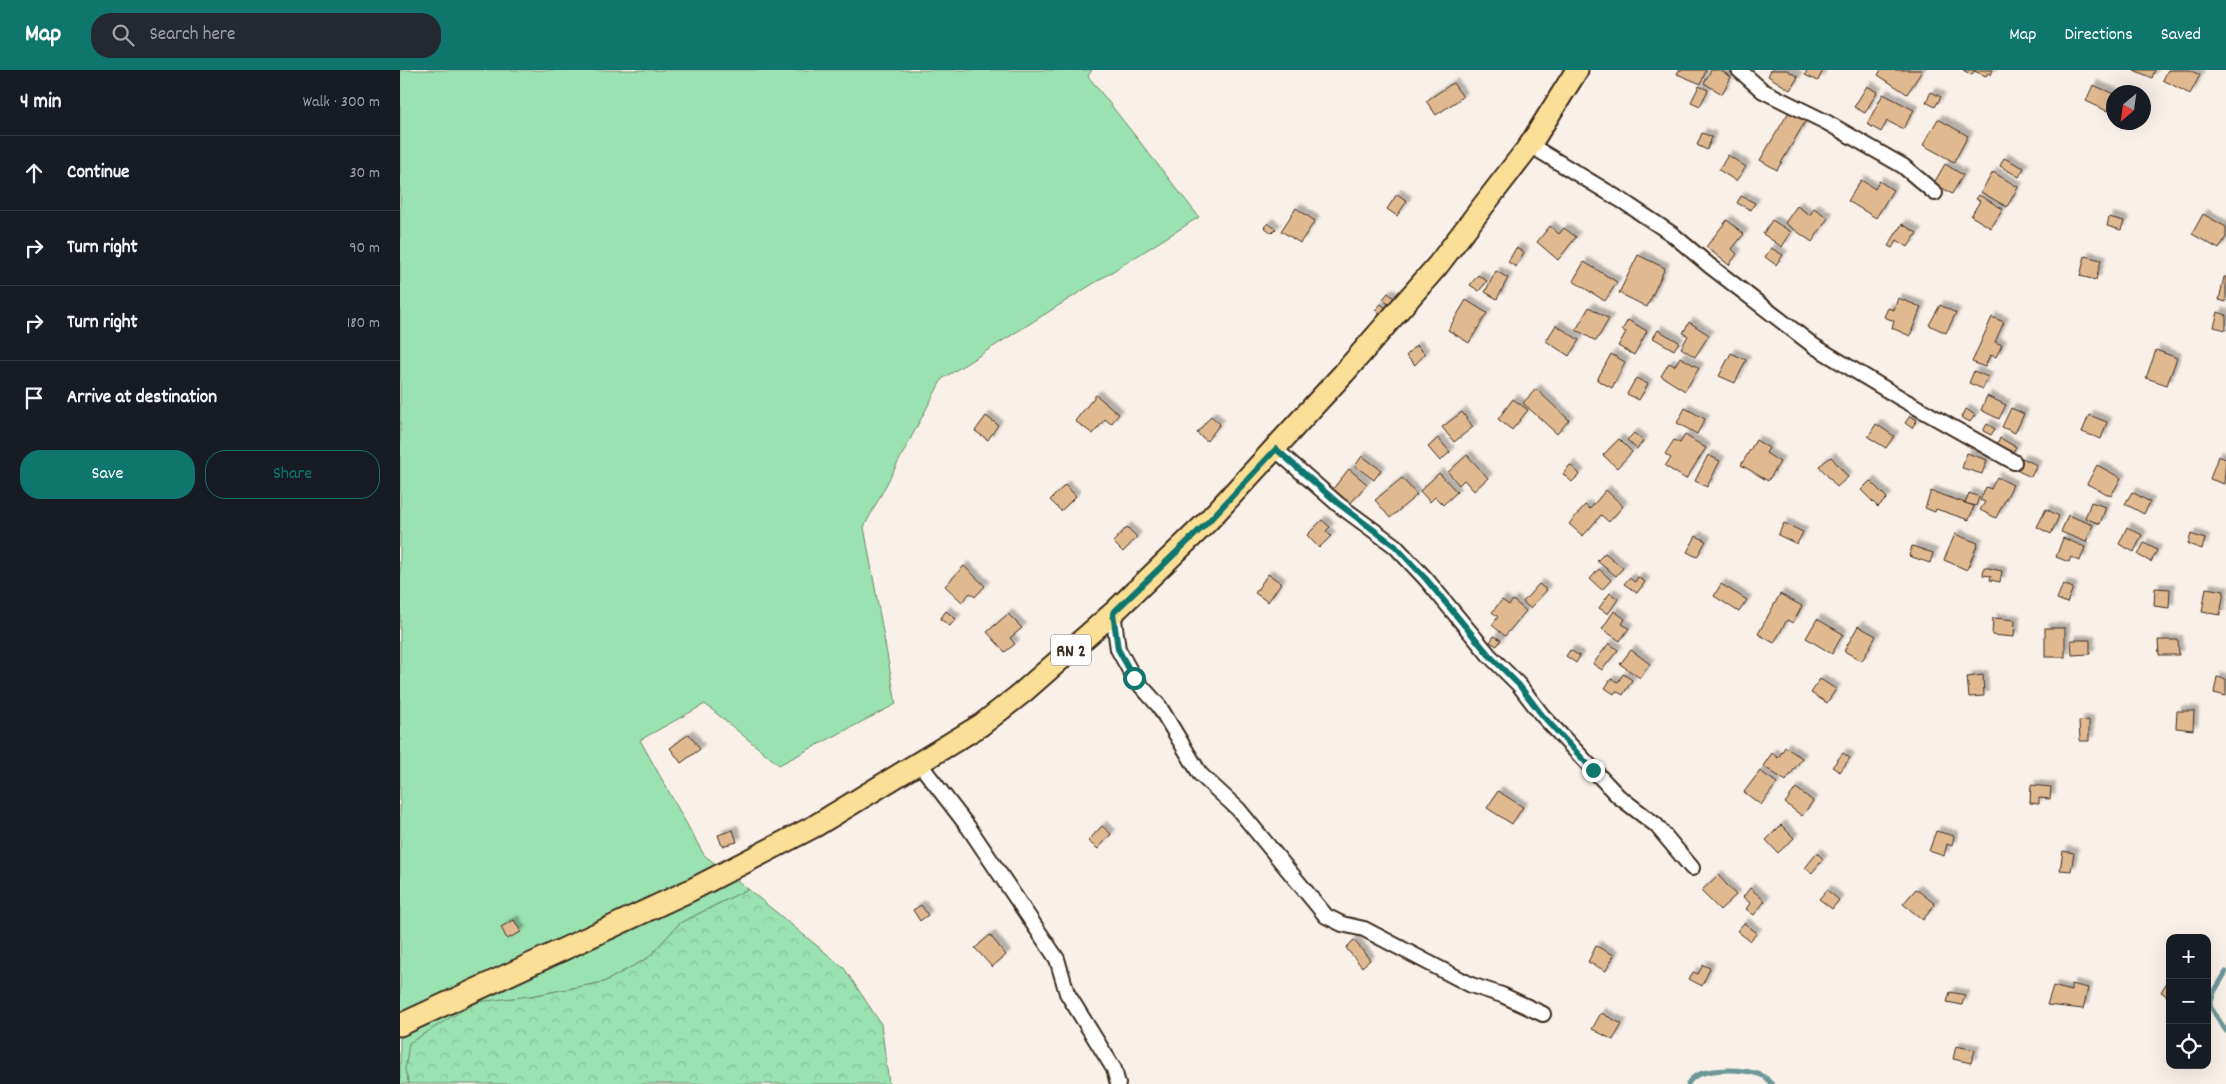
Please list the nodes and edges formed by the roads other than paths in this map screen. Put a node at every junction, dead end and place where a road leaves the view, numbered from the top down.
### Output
1 (1577, 70) edge
2 (1739, 70) edge
3 (1530, 145) junction
4 (1935, 194) dead end
5 (1276, 449) junction
6 (2014, 462) dead end
7 (1113, 613) junction
8 (919, 763) junction
9 (1692, 868) dead end
10 (1543, 1014) dead end
11 (400, 1025) edge
12 (1118, 1084) edge

1 - 3 main road, RN 2
2 - 4 street
3 - 5 main road, RN 2
3 - 6 street
5 - 7 main road, RN 2
5 - 9 street
7 - 8 main road, RN 2
7 - 10 street
8 - 11 main road, RN 2
8 - 12 street

